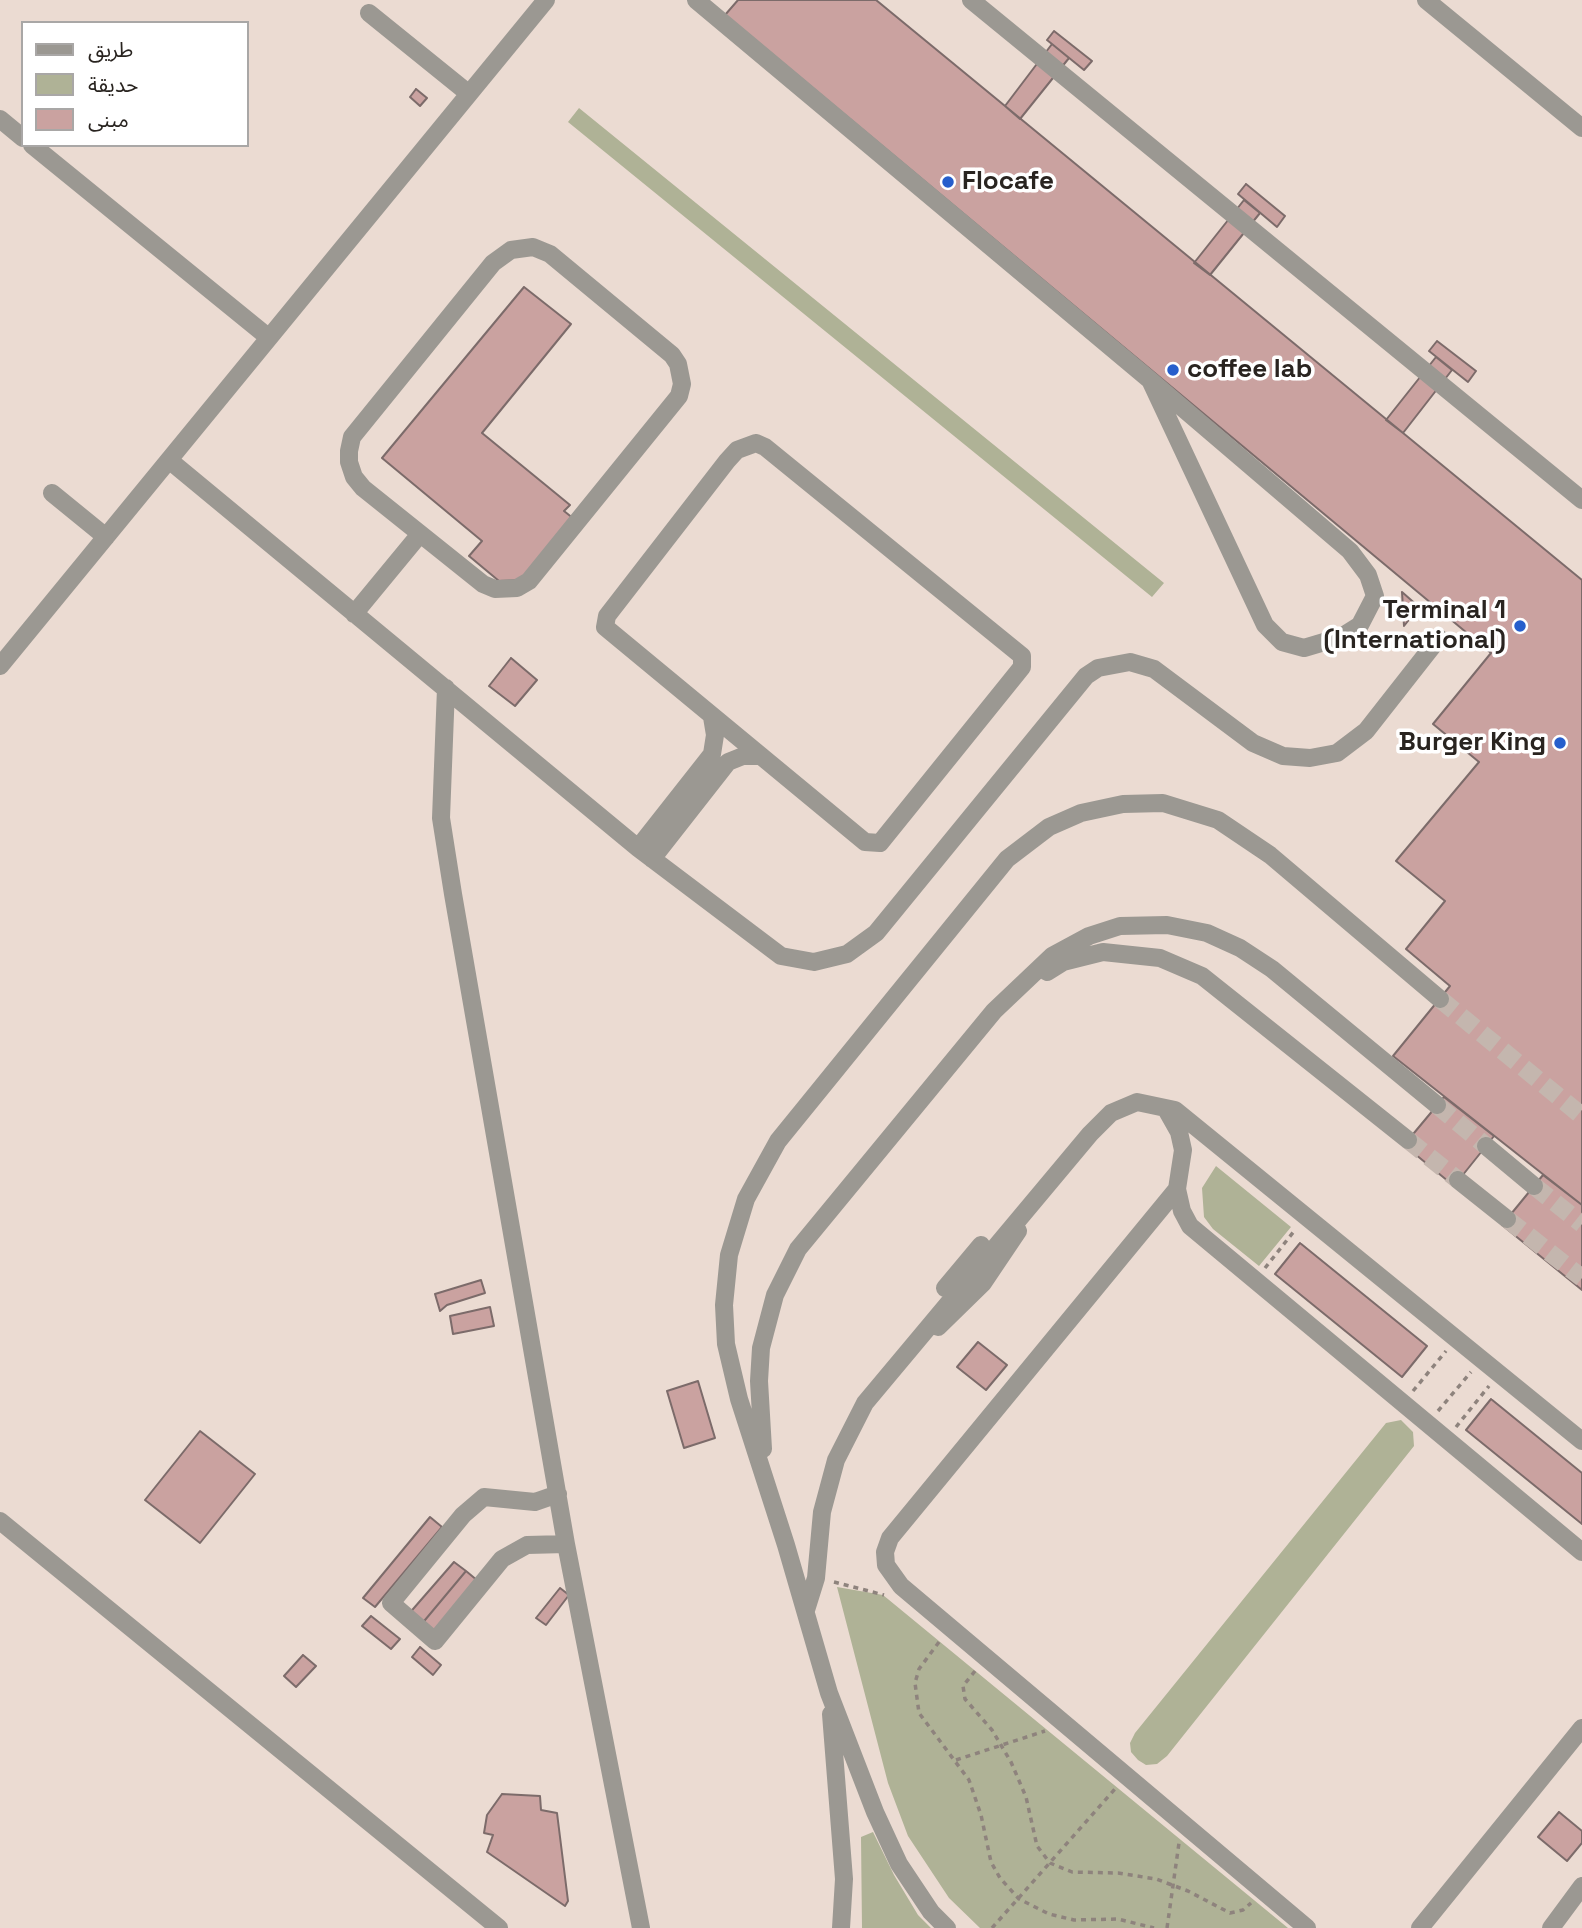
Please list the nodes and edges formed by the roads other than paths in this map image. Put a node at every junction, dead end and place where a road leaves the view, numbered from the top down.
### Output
1 (546, 0) edge
2 (696, 0) edge
3 (971, 0) edge
4 (1426, 0) edge
5 (369, 13) dead end
6 (468, 93) junction
7 (0, 119) edge
8 (1582, 128) edge
9 (21, 136) edge
10 (34, 147) edge
11 (268, 337) junction
12 (1150, 380) junction
13 (169, 460) junction
14 (52, 493) dead end
15 (1582, 500) edge
16 (420, 534) junction
17 (106, 537) junction
18 (354, 614) junction
19 (1439, 638) dead end
20 (0, 666) edge
21 (446, 688) junction
22 (712, 717) junction
23 (760, 756) junction
24 (645, 853) junction
25 (1440, 999) tunnel mouth
26 (994, 1011) junction
27 (1437, 1105) tunnel mouth
28 (1165, 1107) junction
29 (1408, 1140) tunnel mouth
30 (1486, 1146) tunnel mouth
31 (1458, 1180) tunnel mouth
32 (1534, 1186) tunnel mouth
33 (1177, 1189) junction
34 (1507, 1219) tunnel mouth
35 (1582, 1441) edge
36 (768, 1485) junction
37 (558, 1494) junction
38 (0, 1521) edge
39 (566, 1544) junction
40 (1582, 1552) edge
41 (806, 1610) junction
42 (829, 1693) junction
43 (1582, 1728) edge
44 (1582, 1877) edge
45 (1582, 1886) edge
46 (1575, 1900) edge
47 (499, 1928) edge
48 (641, 1928) edge
49 (841, 1928) edge
50 (947, 1928) edge
51 (1307, 1928) edge
52 (1420, 1928) edge
53 (1552, 1928) edge

1 - 6 lane
2 - 12 lane
3 - 15 lane
4 - 8 lane
5 - 6 lane
6 - 11 lane
7 - 9 lane
10 - 11 lane
11 - 13 lane
12 - 12 lane
13 - 17 lane
13 - 18 lane
14 - 17 lane
16 - 16 lane
16 - 18 lane
17 - 20 lane
18 - 21 lane
19 - 24 lane
21 - 24 lane
21 - 37 lane
22 - 23 lane
22 - 23 lane
22 - 24 lane
23 - 24 lane
25 - 36 lane
26 - 27 lane
26 - 29 lane
26 - 36 lane
28 - 33 lane
28 - 35 lane
28 - 41 lane
30 - 32 lane
31 - 34 lane
33 - 40 lane
33 - 51 lane
36 - 41 lane
37 - 39 lane
37 - 39 lane
38 - 47 lane
39 - 48 lane
41 - 42 lane
42 - 49 lane
42 - 50 lane
43 - 52 lane
44 - 46 lane
45 - 46 lane
46 - 53 lane

